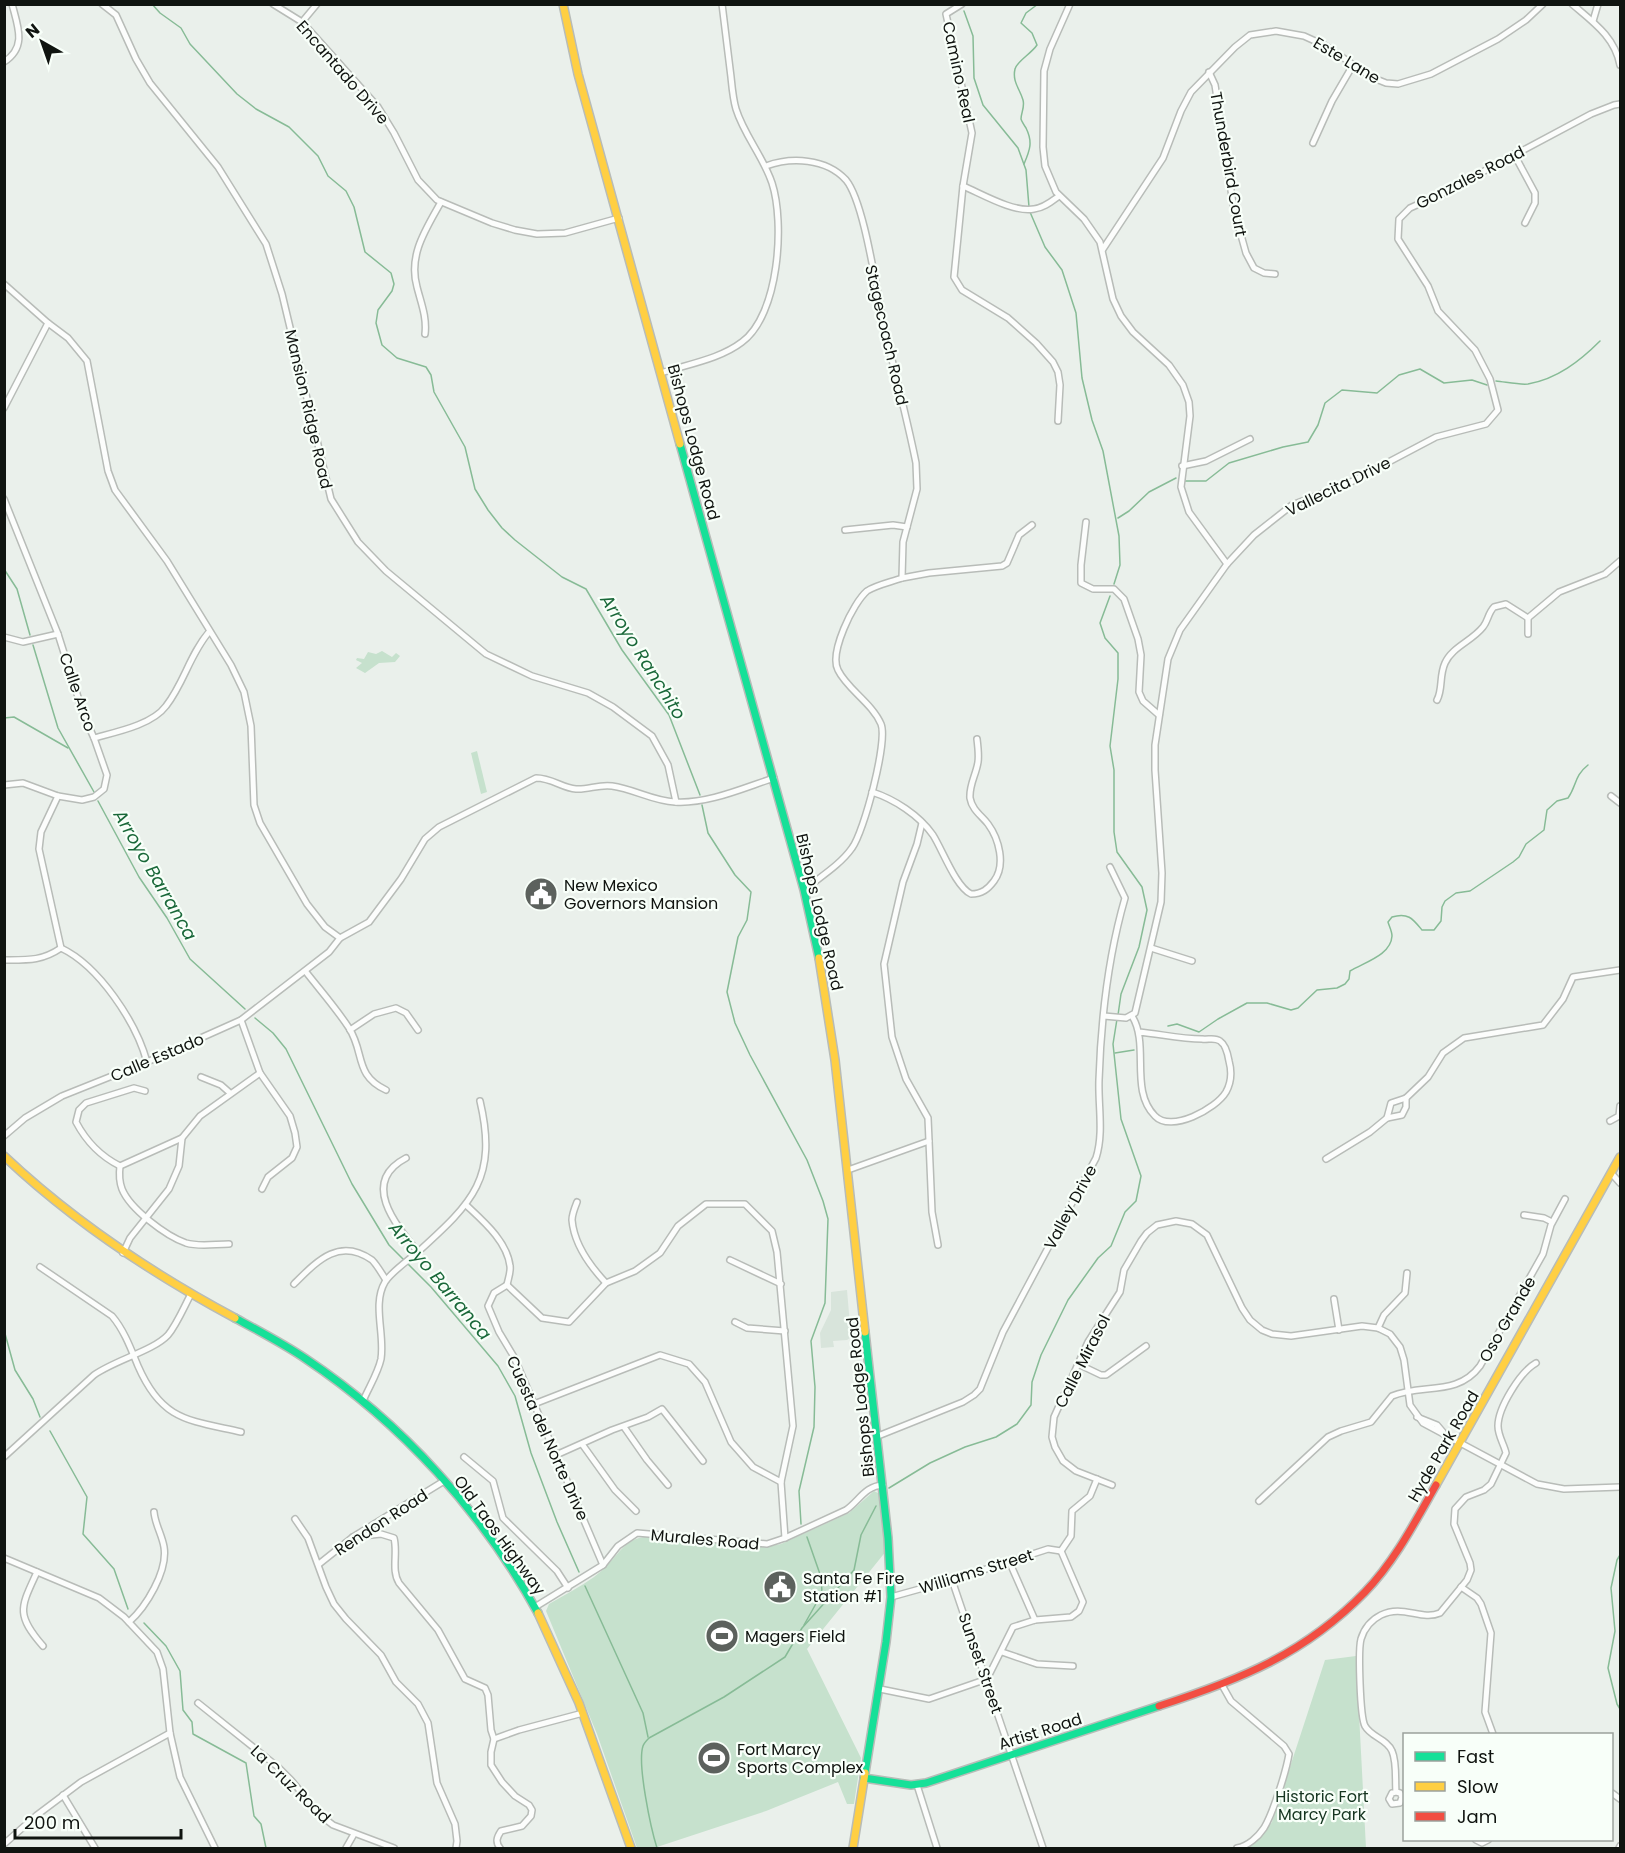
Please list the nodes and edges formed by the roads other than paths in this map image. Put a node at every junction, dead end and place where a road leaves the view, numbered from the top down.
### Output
1 (12, 4) edge
2 (102, 4) edge
3 (273, 4) edge
4 (317, 4) edge
5 (563, 4) edge
6 (568, 4) edge
7 (722, 4) edge
8 (962, 4) edge
9 (1070, 4) edge
10 (1543, 4) edge
11 (1572, 4) edge
12 (1598, 4) edge
13 (565, 18) junction
14 (1593, 21) junction
15 (302, 22) junction
16 (4, 62) edge
17 (1353, 65) junction
18 (1620, 65) edge
19 (1209, 72) junction
20 (1620, 104) edge
21 (1313, 143) dead end
22 (1514, 154) junction
23 (766, 166) junction
24 (963, 186) junction
25 (1059, 196) junction
26 (441, 202) junction
27 (619, 218) junction
28 (1525, 223) dead end
29 (1103, 249) junction
30 (1275, 274) dead end
31 (4, 285) edge
32 (48, 323) junction
33 (425, 334) dead end
34 (1475, 350) joint
35 (661, 373) junction
36 (4, 408) edge
37 (1058, 421) dead end
38 (1250, 439) dead end
39 (1182, 466) junction
40 (4, 498) edge
41 (1086, 522) dead end
42 (1032, 525) dead end
43 (907, 527) junction
44 (845, 530) dead end
45 (1620, 561) edge
46 (1227, 564) junction
47 (902, 578) junction
48 (1528, 618) junction
49 (209, 632) junction
50 (58, 634) junction
51 (1528, 634) dead end
52 (4, 637) edge
53 (1437, 700) dead end
54 (1159, 715) junction
55 (94, 738) junction
56 (977, 739) dead end
57 (774, 778) junction
58 (4, 785) edge
59 (872, 792) junction
60 (58, 796) junction
61 (1611, 796) dead end
62 (676, 802) junction
63 (1620, 803) edge
64 (922, 823) junction
65 (1110, 867) dead end
66 (804, 890) junction
67 (340, 938) junction
68 (62, 948) junction
69 (1151, 948) junction
70 (4, 960) edge
71 (1192, 961) dead end
72 (1620, 970) edge
73 (306, 972) junction
74 (1104, 1016) junction
75 (1132, 1016) junction
76 (241, 1020) junction
77 (350, 1030) junction
78 (418, 1030) dead end
79 (1138, 1032) junction
80 (147, 1062) junction
81 (260, 1073) junction
82 (201, 1077) dead end
83 (386, 1090) dead end
84 (145, 1091) dead end
85 (230, 1093) junction
86 (1406, 1098) junction
87 (480, 1101) dead end
88 (1620, 1106) edge
89 (1620, 1116) edge
90 (1387, 1118) junction
91 (1610, 1121) dead end
92 (4, 1136) edge
93 (182, 1138) junction
94 (928, 1141) junction
95 (4, 1156) edge
96 (1620, 1157) edge
97 (405, 1158) dead end
98 (1326, 1159) dead end
99 (120, 1166) junction
100 (848, 1170) junction
101 (1616, 1174) edge
102 (1620, 1183) edge
103 (262, 1189) dead end
104 (1565, 1199) dead end
105 (577, 1202) dead end
106 (466, 1205) junction
107 (1524, 1215) dead end
108 (146, 1217) junction
109 (1552, 1222) junction
110 (229, 1244) dead end
111 (938, 1245) dead end
112 (418, 1252) junction
113 (123, 1253) junction
114 (730, 1260) dead end
115 (40, 1267) dead end
116 (1407, 1273) dead end
117 (386, 1280) junction
118 (606, 1283) junction
119 (294, 1284) dead end
120 (781, 1284) junction
121 (507, 1285) junction
122 (191, 1294) junction
123 (1334, 1299) dead end
124 (735, 1322) dead end
125 (1378, 1328) junction
126 (1338, 1330) junction
127 (785, 1331) junction
128 (1146, 1346) dead end
129 (133, 1354) junction
130 (1078, 1364) junction
131 (1536, 1364) dead end
132 (1407, 1393) junction
133 (363, 1401) junction
134 (534, 1404) junction
135 (624, 1427) junction
136 (241, 1432) dead end
137 (878, 1436) junction
138 (1461, 1443) junction
139 (582, 1444) junction
140 (556, 1455) junction
141 (4, 1457) edge
142 (464, 1457) dead end
143 (703, 1461) dead end
144 (1501, 1465) junction
145 (1097, 1479) junction
146 (444, 1481) junction
147 (781, 1482) junction
148 (668, 1485) dead end
149 (882, 1485) junction
150 (1112, 1485) dead end
151 (1620, 1487) edge
152 (1259, 1501) dead end
153 (636, 1511) dead end
154 (154, 1512) dead end
155 (295, 1519) dead end
156 (353, 1537) junction
157 (785, 1538) junction
158 (1061, 1551) junction
159 (4, 1558) edge
160 (1009, 1561) junction
161 (319, 1564) junction
162 (603, 1565) junction
163 (37, 1572) junction
164 (952, 1580) junction
165 (1461, 1587) junction
166 (568, 1588) junction
167 (891, 1597) junction
168 (535, 1606) junction
169 (1035, 1620) junction
170 (129, 1622) junction
171 (43, 1646) dead end
172 (1002, 1652) junction
173 (1073, 1666) dead end
174 (987, 1679) junction
175 (1222, 1685) junction
176 (880, 1689) junction
177 (198, 1703) dead end
178 (583, 1713) junction
179 (170, 1733) junction
180 (1493, 1733) edge
181 (494, 1739) junction
182 (1012, 1755) junction
183 (864, 1778) junction
184 (917, 1785) junction
185 (1396, 1792) dead end
186 (63, 1796) junction
187 (354, 1834) junction
188 (4, 1844) edge
189 (95, 1848) edge
190 (215, 1848) edge
191 (346, 1848) edge
192 (394, 1848) edge
193 (456, 1848) edge
194 (500, 1848) edge
195 (631, 1848) edge
196 (853, 1848) edge
197 (937, 1848) edge
198 (1043, 1848) edge
199 (1240, 1848) edge

1 - 16 street
2 - 62 street, Mansion Ridge Road
3 - 15 street, Encantado Drive
4 - 15 street
5 - 13 street, Bishops Lodge Road
6 - 13 street
7 - 23 street
8 - 24 street, Camino Real
9 - 25 street
10 - 17 street, Este Lane
11 - 14 street
12 - 14 street
13 - 27 street, Bishops Lodge Road
14 - 18 street
15 - 26 street, Encantado Drive
17 - 19 street, Este Lane
17 - 21 street
19 - 29 street, Este Lane
19 - 30 street, Thunderbird Court
20 - 22 street, Gonzales Road
22 - 28 street
22 - 34 street, Gonzales Road
23 - 35 street
23 - 43 street, Stagecoach Road
24 - 25 street
24 - 37 street
25 - 29 street
26 - 27 street, Encantado Drive
26 - 33 street
27 - 35 street, Bishops Lodge Road
29 - 39 street
31 - 32 street
32 - 36 street
32 - 49 street
34 - 46 street, Vallecita Drive
35 - 57 street, Bishops Lodge Road
38 - 39 street
39 - 46 street
40 - 50 street, Calle Arco
41 - 54 street
42 - 47 street
43 - 44 street
43 - 47 street, Stagecoach Road
45 - 48 street
46 - 54 street, Vallecita Drive
47 - 59 street
48 - 51 street
48 - 53 street
49 - 55 street
49 - 67 street
50 - 52 street
50 - 55 street, Calle Arco
54 - 69 street, Vallecita Drive
55 - 60 street, Calle Arco
56 - 64 street
57 - 62 street
57 - 66 street, Bishops Lodge Road
58 - 60 street, Calle Arco
59 - 64 street
59 - 66 street
60 - 68 street
61 - 63 street
62 - 67 street, Calle Estado
64 - 94 street
65 - 74 street, Valley Drive
66 - 100 street, Bishops Lodge Road
67 - 73 street, Calle Estado
68 - 70 street
68 - 80 street
69 - 71 street
69 - 75 street, Vallecita Drive
72 - 86 street
73 - 76 street, Calle Estado
73 - 77 street
74 - 75 street
74 - 137 street, Valley Drive
75 - 79 street
76 - 80 street, Calle Estado
76 - 81 street
77 - 78 street
77 - 83 street
79 - 79 street
80 - 92 street, Calle Estado
81 - 85 street
81 - 103 street
82 - 85 street
84 - 99 street
85 - 93 street
86 - 90 street
86 - 90 street
87 - 106 street
88 - 89 street
89 - 91 street
90 - 98 street
93 - 99 street
93 - 108 street
94 - 100 street
94 - 111 street
95 - 113 street, Old Taos Highway
96 - 101 street, Hyde Park Road
97 - 112 street
99 - 108 street
100 - 137 street, Bishops Lodge Road
101 - 102 street
101 - 138 street, Hyde Park Road
104 - 109 street, Oso Grande
105 - 118 street
106 - 112 street
106 - 121 street
107 - 109 street
108 - 110 street
108 - 113 street
109 - 132 street, Oso Grande
112 - 117 street
113 - 122 street, Old Taos Highway
114 - 120 street
115 - 129 street
116 - 125 street
117 - 119 street
117 - 133 street
118 - 120 street
118 - 121 street
120 - 127 street
121 - 134 street, Cuesta del Norte Drive
122 - 129 street
122 - 133 street, Old Taos Highway
123 - 126 street
124 - 127 street
125 - 126 street, Calle Mirasol
125 - 132 street
126 - 130 street, Calle Mirasol
127 - 147 street
128 - 130 street
129 - 136 street
129 - 141 street
130 - 145 street, Calle Mirasol
131 - 144 street
132 - 138 street
132 - 152 street
133 - 146 street, Old Taos Highway
134 - 140 street, Cuesta del Norte Drive
134 - 147 street
135 - 139 street
135 - 143 street
135 - 148 street
137 - 149 street, Bishops Lodge Road
138 - 144 street
138 - 175 street, Hyde Park Road
139 - 140 street
139 - 153 street
140 - 162 street, Cuesta del Norte Drive
142 - 166 street
144 - 151 street
144 - 165 street
145 - 150 street, Calle Mirasol
145 - 158 street
146 - 156 street, Rendon Road
146 - 168 street, Old Taos Highway
147 - 157 street
149 - 157 street, Murales Road
149 - 167 street, Bishops Lodge Road
154 - 170 street
155 - 161 street
156 - 161 street, Rendon Road
156 - 181 street
157 - 162 street, Murales Road
158 - 160 street, Williams Street
158 - 169 street
159 - 163 street
160 - 164 street, Williams Street
160 - 169 street
161 - 193 street
162 - 166 street, Murales Road
163 - 170 street
163 - 171 street
164 - 167 street, Williams Street
164 - 174 street, Sunset Street
165 - 180 street
165 - 185 street
166 - 168 street, Murales Road
167 - 176 street, Bishops Lodge Road
168 - 178 street, Old Taos Highway
169 - 172 street
170 - 179 street
172 - 173 street
172 - 174 street
174 - 176 street
174 - 182 street, Sunset Street
175 - 182 street, Artist Road
175 - 199 street
176 - 183 street, Bishops Lodge Road
177 - 187 street, La Cruz Road
178 - 181 street
178 - 195 street, Old Taos Highway
179 - 186 street
179 - 190 street
181 - 194 street
182 - 184 street, Artist Road
182 - 198 street, Sunset Street
183 - 184 street, Artist Road
183 - 196 street, Bishops Lodge Road
184 - 197 street
186 - 188 street
186 - 189 street
187 - 191 street
187 - 192 street, La Cruz Road

